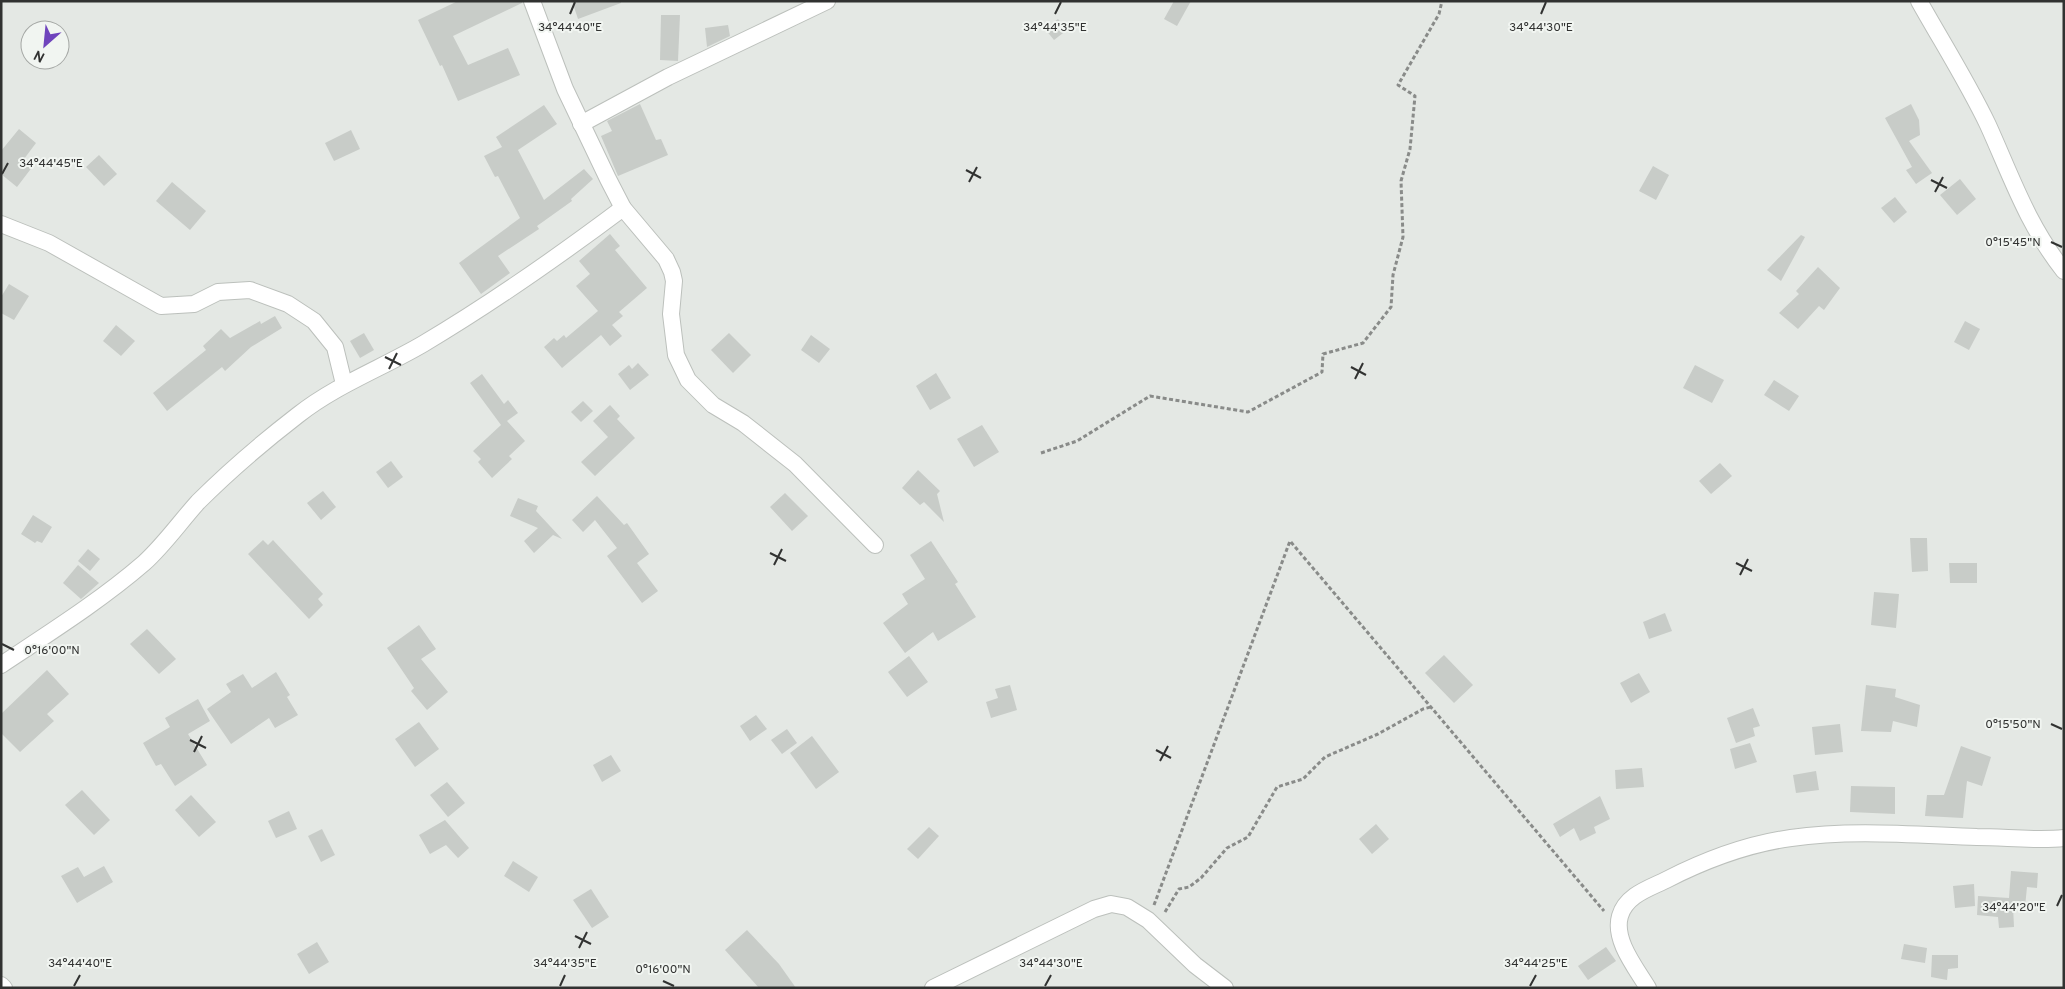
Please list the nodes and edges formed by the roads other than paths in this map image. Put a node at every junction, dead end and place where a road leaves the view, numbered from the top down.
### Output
1 (532, 1) edge
2 (827, 1) edge
3 (1919, 1) edge
4 (582, 124) junction
5 (623, 208) junction
6 (1, 224) edge
7 (2064, 271) edge
8 (344, 384) junction
9 (875, 545) dead end
10 (1, 666) edge
11 (2064, 838) edge
12 (934, 988) edge
13 (1225, 988) edge
14 (1648, 988) edge

1 - 4 street
2 - 4 street
3 - 7 street
4 - 5 street
5 - 8 street
5 - 9 street
6 - 8 street
8 - 10 street
11 - 14 street
12 - 13 street

